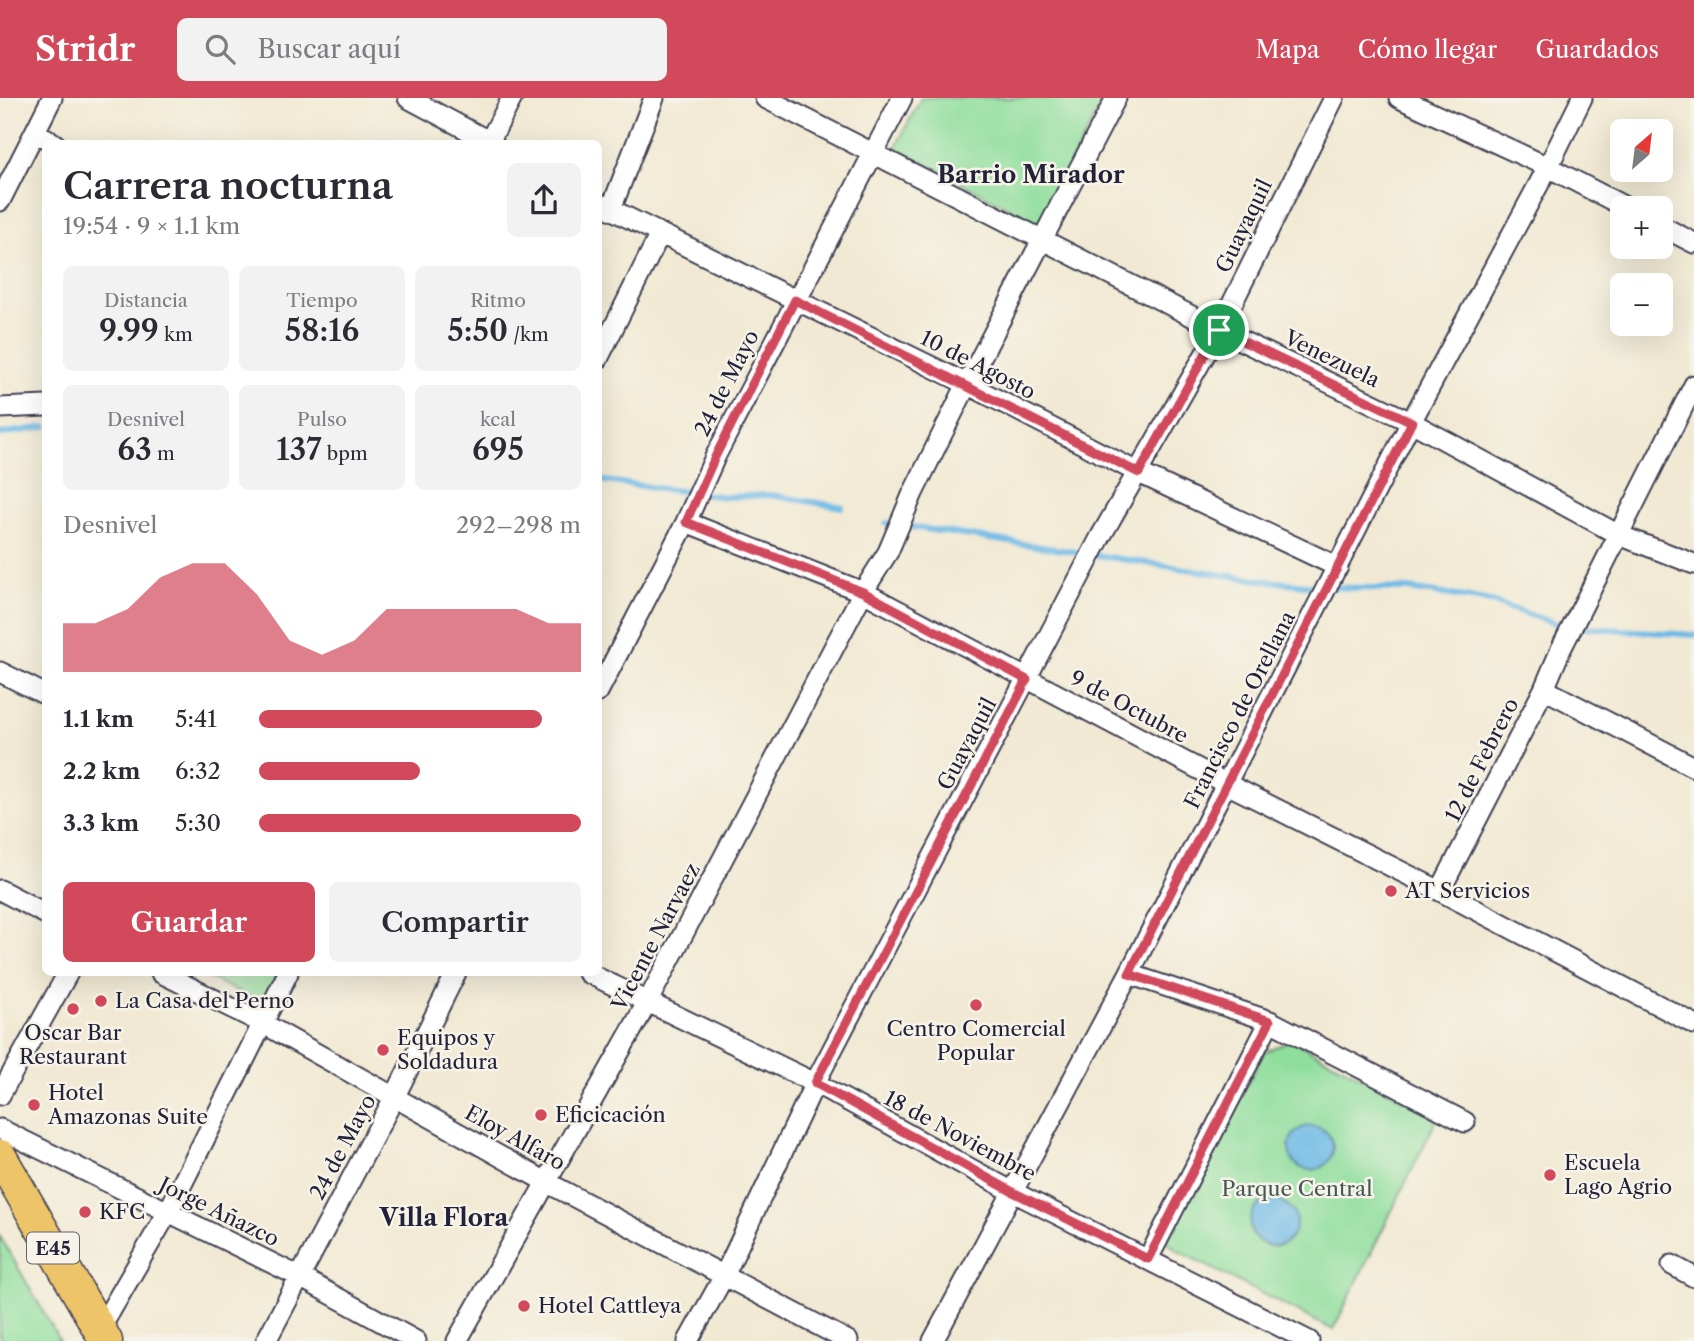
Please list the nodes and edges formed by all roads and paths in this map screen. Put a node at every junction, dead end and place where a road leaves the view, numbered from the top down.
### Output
1 (52, 98) edge
2 (408, 98) edge
3 (512, 98) edge
4 (654, 98) edge
5 (765, 98) edge
6 (902, 98) edge
7 (1116, 98) edge
8 (1334, 98) edge
9 (1399, 98) edge
10 (1582, 98) edge
11 (36, 132) junction
12 (49, 140) edge
13 (485, 140) edge
14 (492, 140) edge
15 (873, 152) junction
16 (1548, 167) junction
17 (1610, 199) edge
18 (0, 201) edge
19 (605, 206) edge
20 (1673, 232) edge
21 (660, 234) junction
22 (1042, 241) junction
23 (1694, 243) edge
24 (795, 300) junction
25 (1219, 330) junction
26 (602, 351) edge
27 (967, 384) junction
28 (1694, 385) edge
29 (42, 406) edge
30 (0, 408) edge
31 (1412, 422) junction
32 (1139, 473) junction
33 (686, 522) junction
34 (1619, 535) junction
35 (1694, 564) edge
36 (1338, 567) junction
37 (863, 592) junction
38 (0, 672) edge
39 (1027, 680) junction
40 (602, 684) edge
41 (1544, 689) junction
42 (42, 693) edge
43 (1694, 767) edge
44 (1227, 784) junction
45 (0, 890) edge
46 (1440, 891) junction
47 (42, 912) edge
48 (1129, 974) junction
49 (66, 976) edge
50 (167, 976) edge
51 (287, 976) edge
52 (455, 976) edge
53 (594, 976) edge
54 (647, 1003) junction
55 (1270, 1021) junction
56 (264, 1024) junction
57 (1694, 1024) edge
58 (815, 1083) junction
59 (0, 1095) edge
60 (395, 1096) junction
61 (1465, 1122) dead end
62 (0, 1130) edge
63 (0, 1144) edge
64 (0, 1156) edge
65 (546, 1182) junction
66 (0, 1190) edge
67 (1013, 1192) junction
68 (168, 1212) junction
69 (1148, 1259) junction
70 (1672, 1265) dead end
71 (724, 1276) junction
72 (1694, 1277) edge
73 (300, 1278) junction
74 (97, 1337) edge
75 (266, 1341) edge
76 (416, 1341) edge
77 (457, 1341) edge
78 (688, 1341) edge
79 (848, 1341) edge
80 (933, 1341) edge
81 (1309, 1341) edge

1 - 11 street
2 - 13 street
3 - 14 street
4 - 19 street
5 - 15 street, Venezuela
6 - 15 street, 24 de Mayo
7 - 22 street
8 - 25 street, Guayaquil
9 - 16 street
10 - 16 street, Francisco de Orellana
11 - 12 street
11 - 18 street
15 - 22 street, Venezuela
15 - 24 street, 24 de Mayo
16 - 17 street
16 - 31 street, Francisco de Orellana
19 - 21 street, 10 de Agosto
20 - 23 street
21 - 24 street, 10 de Agosto
21 - 26 street
22 - 25 street, Venezuela
22 - 27 street
24 - 27 street, 10 de Agosto
24 - 33 street, 24 de Mayo
25 - 31 street, Venezuela
25 - 32 street, Guayaquil
27 - 32 street, 10 de Agosto
27 - 37 street, Vicente Narvaez
28 - 34 street
29 - 30 street
31 - 34 street, Venezuela
31 - 36 street, Francisco de Orellana
32 - 36 street, 10 de Agosto
32 - 39 street, Guayaquil
33 - 37 street, 9 de Octubre
33 - 40 street, 24 de Mayo
34 - 35 street, Venezuela
34 - 41 street, 12 de Febrero
36 - 44 street, Francisco de Orellana
37 - 39 street, 9 de Octubre
37 - 54 street, Vicente Narvaez
38 - 42 street
39 - 44 street, 9 de Octubre
39 - 58 street, Guayaquil
41 - 43 street
41 - 46 street, 12 de Febrero
44 - 46 street, 9 de Octubre
44 - 48 street, Francisco de Orellana
45 - 47 street
46 - 57 street, 9 de Octubre
48 - 55 street
48 - 67 street, Francisco de Orellana
49 - 59 street
50 - 56 street, Eloy Alfaro
51 - 56 street
52 - 60 street, 24 de Mayo
53 - 54 street, 18 de Noviembre
54 - 58 street, 18 de Noviembre
54 - 65 street, Vicente Narvaez
55 - 61 street
55 - 69 street
56 - 60 street, Eloy Alfaro
56 - 68 street
58 - 67 street, 18 de Noviembre
58 - 71 street, Guayaquil
60 - 65 street, Eloy Alfaro
60 - 73 street, 24 de Mayo
62 - 63 highway
62 - 68 street, Jorge Añazco
64 - 74 highway, E45
65 - 71 street, Eloy Alfaro
65 - 77 street, Vicente Narvaez
66 - 74 highway, E45
67 - 69 street, 18 de Noviembre
67 - 80 street, Francisco de Orellana
68 - 73 street, Jorge Añazco
68 - 74 street
69 - 81 street, 18 de Noviembre
70 - 72 street
71 - 78 street, Guayaquil
71 - 79 street, Eloy Alfaro
73 - 75 street, 24 de Mayo
73 - 76 street, Jorge Añazco

